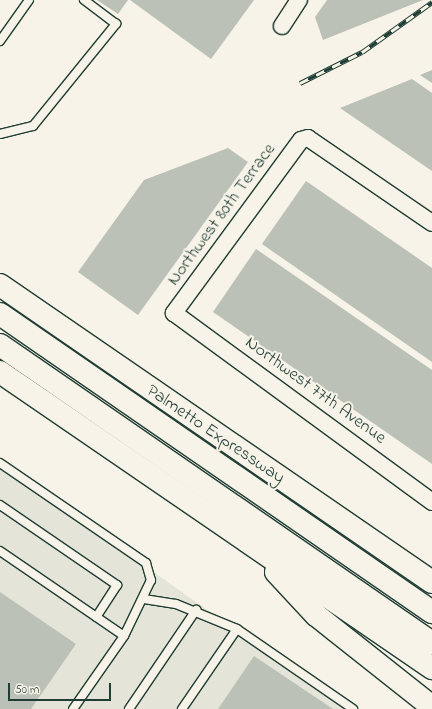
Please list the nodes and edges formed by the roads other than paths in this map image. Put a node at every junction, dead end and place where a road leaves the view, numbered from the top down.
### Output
1 (29, 0) edge
2 (84, 0) edge
3 (299, 0) edge
4 (282, 26) dead end
5 (0, 41) edge
6 (0, 134) edge
7 (432, 223) edge
8 (0, 285) edge
9 (174, 313) joint
10 (0, 314) edge
11 (0, 345) edge
12 (0, 372) edge
13 (0, 463) edge
14 (432, 502) edge
15 (0, 505) edge
16 (251, 545) junction
17 (0, 551) edge
18 (432, 582) edge
19 (144, 600) junction
20 (196, 610) junction
21 (432, 612) edge
22 (96, 616) junction
23 (237, 629) junction
24 (124, 636) junction
25 (432, 643) edge
26 (432, 668) edge
27 (432, 707) edge
28 (73, 709) edge
29 (128, 709) edge
30 (182, 709) edge
31 (353, 709) edge

1 - 5 lane
2 - 6 lane
3 - 4 street
7 - 9 street, Northwest 80th Terrace
8 - 18 highway, Palmetto Expressway
9 - 14 street, Northwest 77th Avenue
10 - 21 highway
11 - 25 highway
12 - 16 highway
13 - 19 lane
15 - 22 lane
16 - 26 highway
16 - 27 highway
17 - 22 lane
19 - 20 lane
19 - 24 lane
20 - 23 lane
20 - 29 lane
22 - 24 lane
23 - 30 lane
23 - 31 lane
24 - 28 lane

